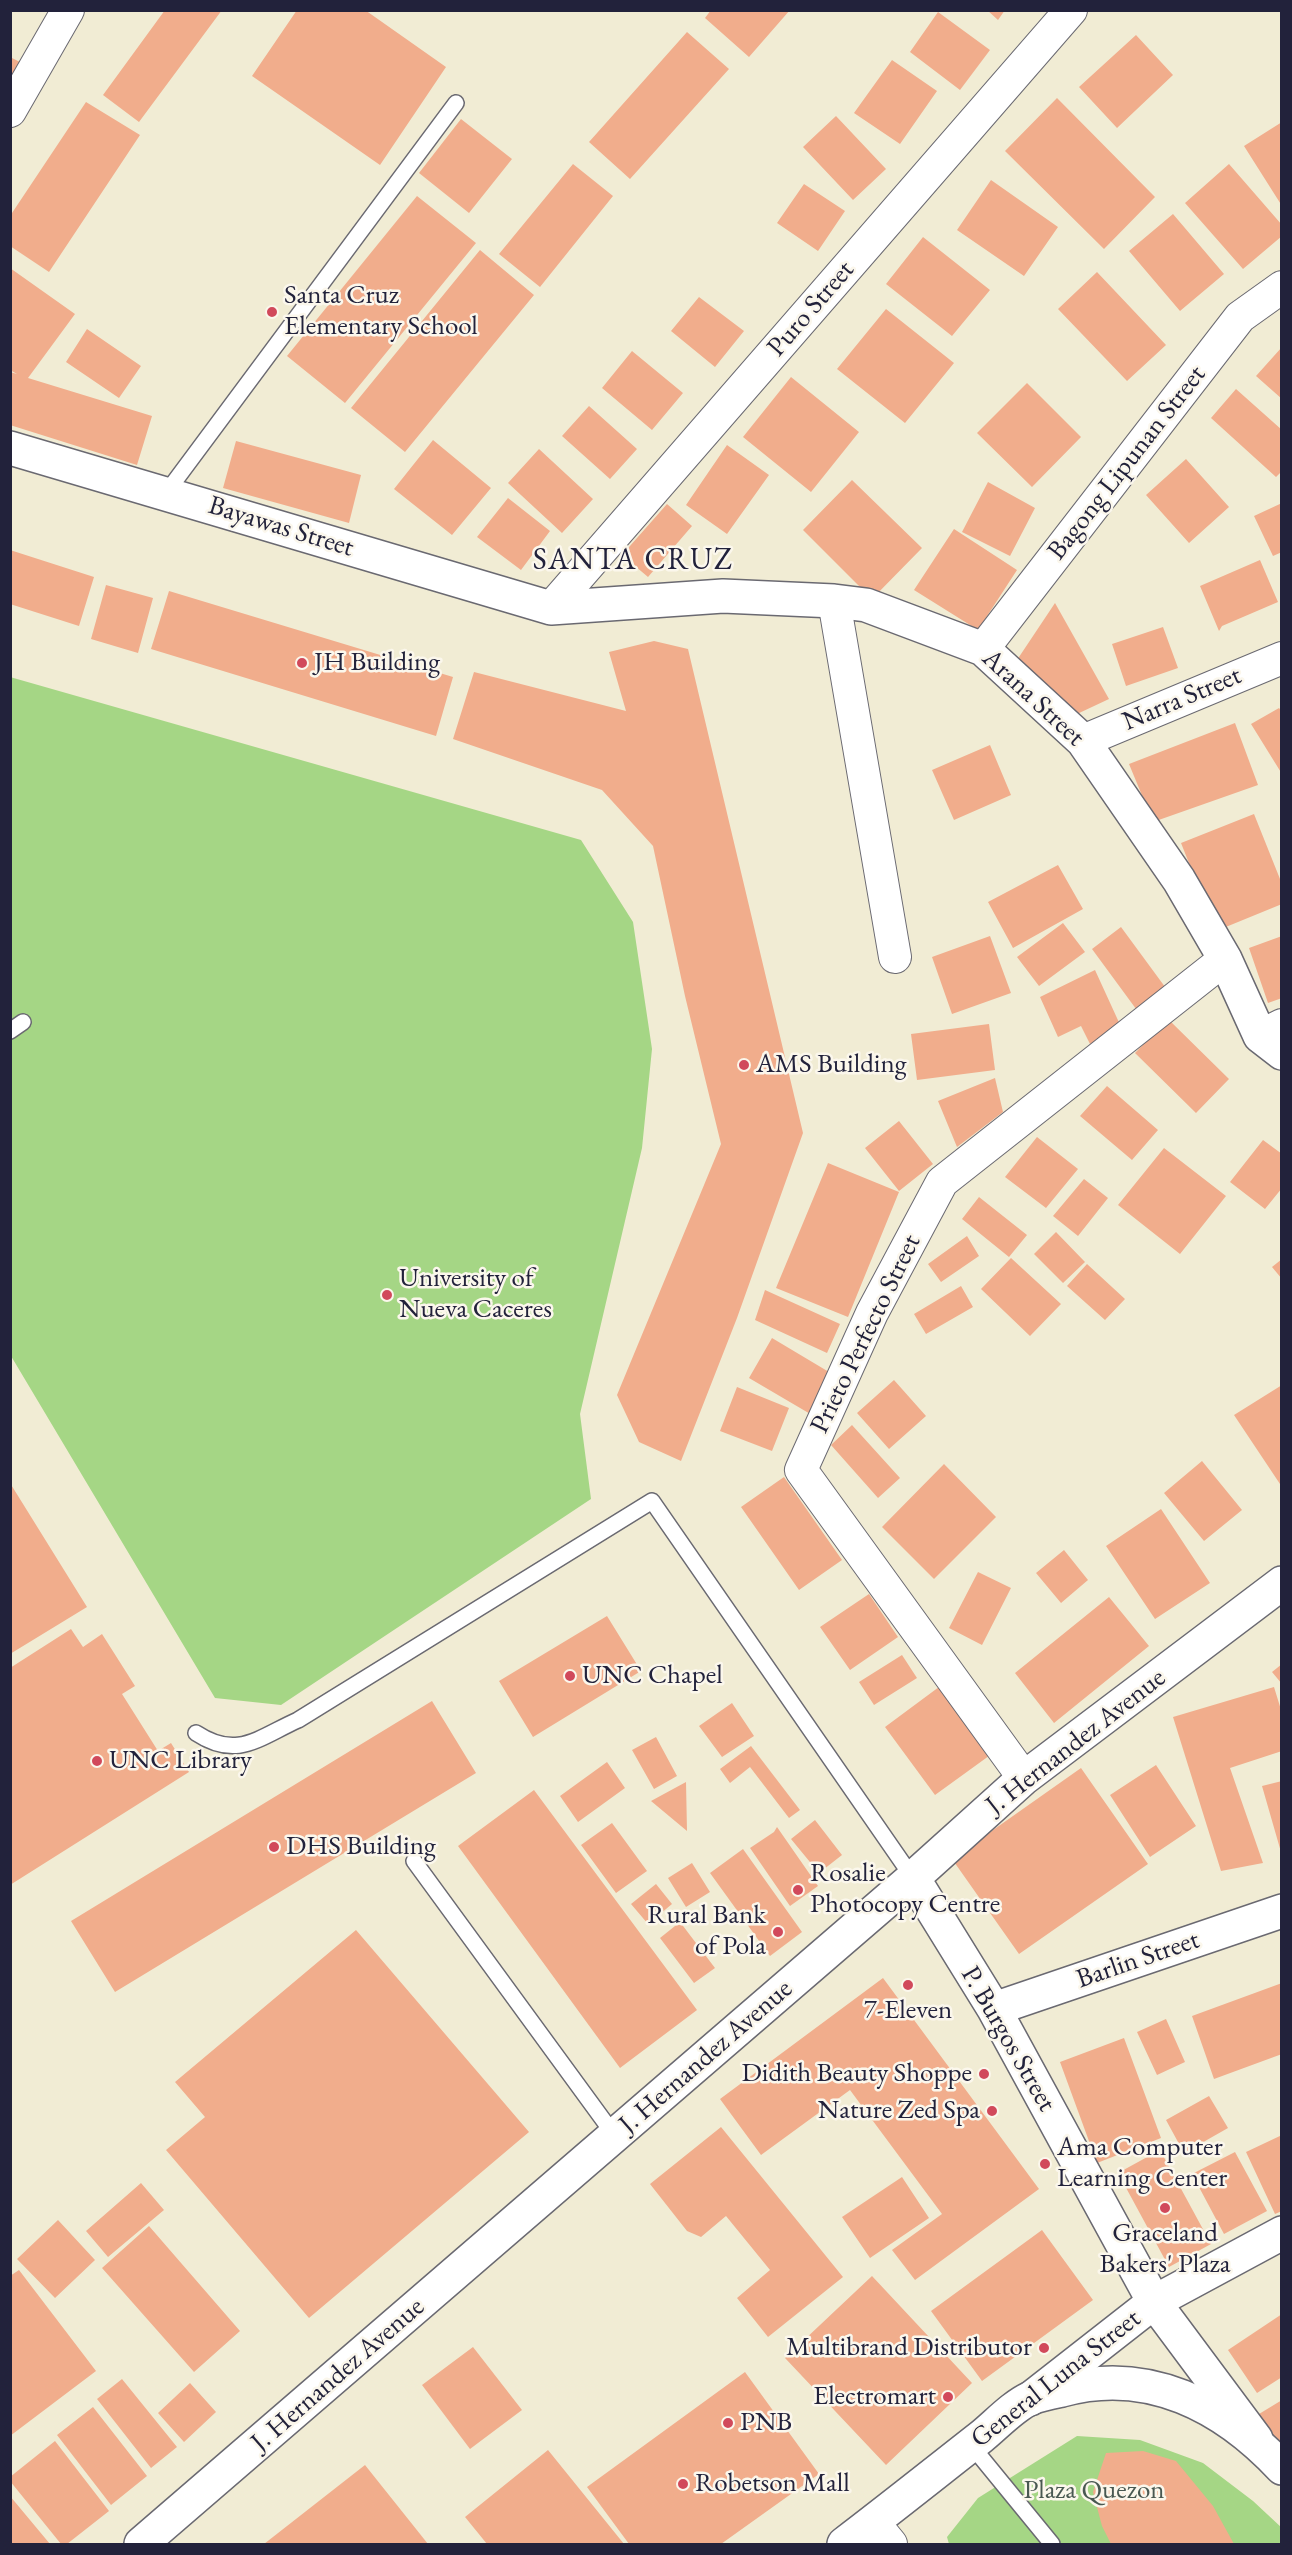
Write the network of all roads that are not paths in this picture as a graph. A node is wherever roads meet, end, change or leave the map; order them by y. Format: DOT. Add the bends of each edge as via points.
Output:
graph roads {
  1 [pos="68,10"];
  2 [pos="1071,10"];
  3 [pos="456,102"];
  4 [pos="10,111"];
  5 [pos="1281,287"];
  6 [pos="10,448"];
  7 [pos="166,493"];
  8 [pos="834,601"];
  9 [pos="551,608"];
  10 [pos="983,649"];
  11 [pos="1281,658"];
  12 [pos="1083,741"];
  13 [pos="895,957"];
  14 [pos="1225,959"];
  15 [pos="1274,1038"];
  16 [pos="1281,1583"];
  17 [pos="196,1733"];
  18 [pos="1024,1778"];
  19 [pos="414,1861"];
  20 [pos="913,1878"];
  21 [pos="1281,1911"];
  22 [pos="994,2009"];
  23 [pos="615,2136"];
  24 [pos="1281,2233"];
  25 [pos="1154,2302"];
  26 [pos="1030,2398"];
  27 [pos="971,2445"];
  28 [pos="1272,2458"];
  29 [pos="882,2533"];
  30 [pos="141,2544"];
  31 [pos="844,2544"];
  32 [pos="1052,2544"];
  1 -- 4 [label="street"];
  2 -- 9 [label="street, Puro Street"];
  3 -- 7 [label="lane"];
  5 -- 10 [label="street, Bagong Lipunan Street" via="1240,317"];
  6 -- 7 [label="street, Bayawas Street"];
  7 -- 9 [label="street, Bayawas Street"];
  8 -- 9 [label="street, Arana Street" via="723,596"];
  8 -- 10 [label="street, Arana Street" via="866,605"];
  8 -- 13 [label="street"];
  10 -- 12 [label="street, Arana Street"];
  11 -- 12 [label="street, Narra Street"];
  12 -- 14 [label="street, Arana Street" via="1179,880"];
  14 -- 15 [label="street, Arana Street"];
  14 -- 18 [label="street, Prieto Perfecto Street" via="942,1182 872,1313 801,1470"];
  16 -- 18 [label="street, J. Hernandez Avenue"];
  17 -- 20 [label="lane" via="212,1744 236,1748 298,1720 652,1501"];
  18 -- 20 [label="street, J. Hernandez Avenue"];
  19 -- 23 [label="lane"];
  20 -- 22 [label="street, P. Burgos Street"];
  20 -- 23 [label="street, J. Hernandez Avenue"];
  21 -- 22 [label="street, Barlin Street"];
  22 -- 25 [label="street, P. Burgos Street"];
  23 -- 30 [label="street, J. Hernandez Avenue"];
  24 -- 25 [label="street, General Luna Street"];
  25 -- 26 [label="street, General Luna Street"];
  25 -- 28 [label="street, P. Burgos Street"];
  26 -- 27 [label="street, General Luna Street"];
  26 -- 28 [label="street" via="1080,2385 1126,2382 1162,2388 1219,2414"];
  27 -- 29 [label="street, General Luna Street"];
  27 -- 32 [label="lane"];
  29 -- 31 [label="street, General Luna Street"];
}
